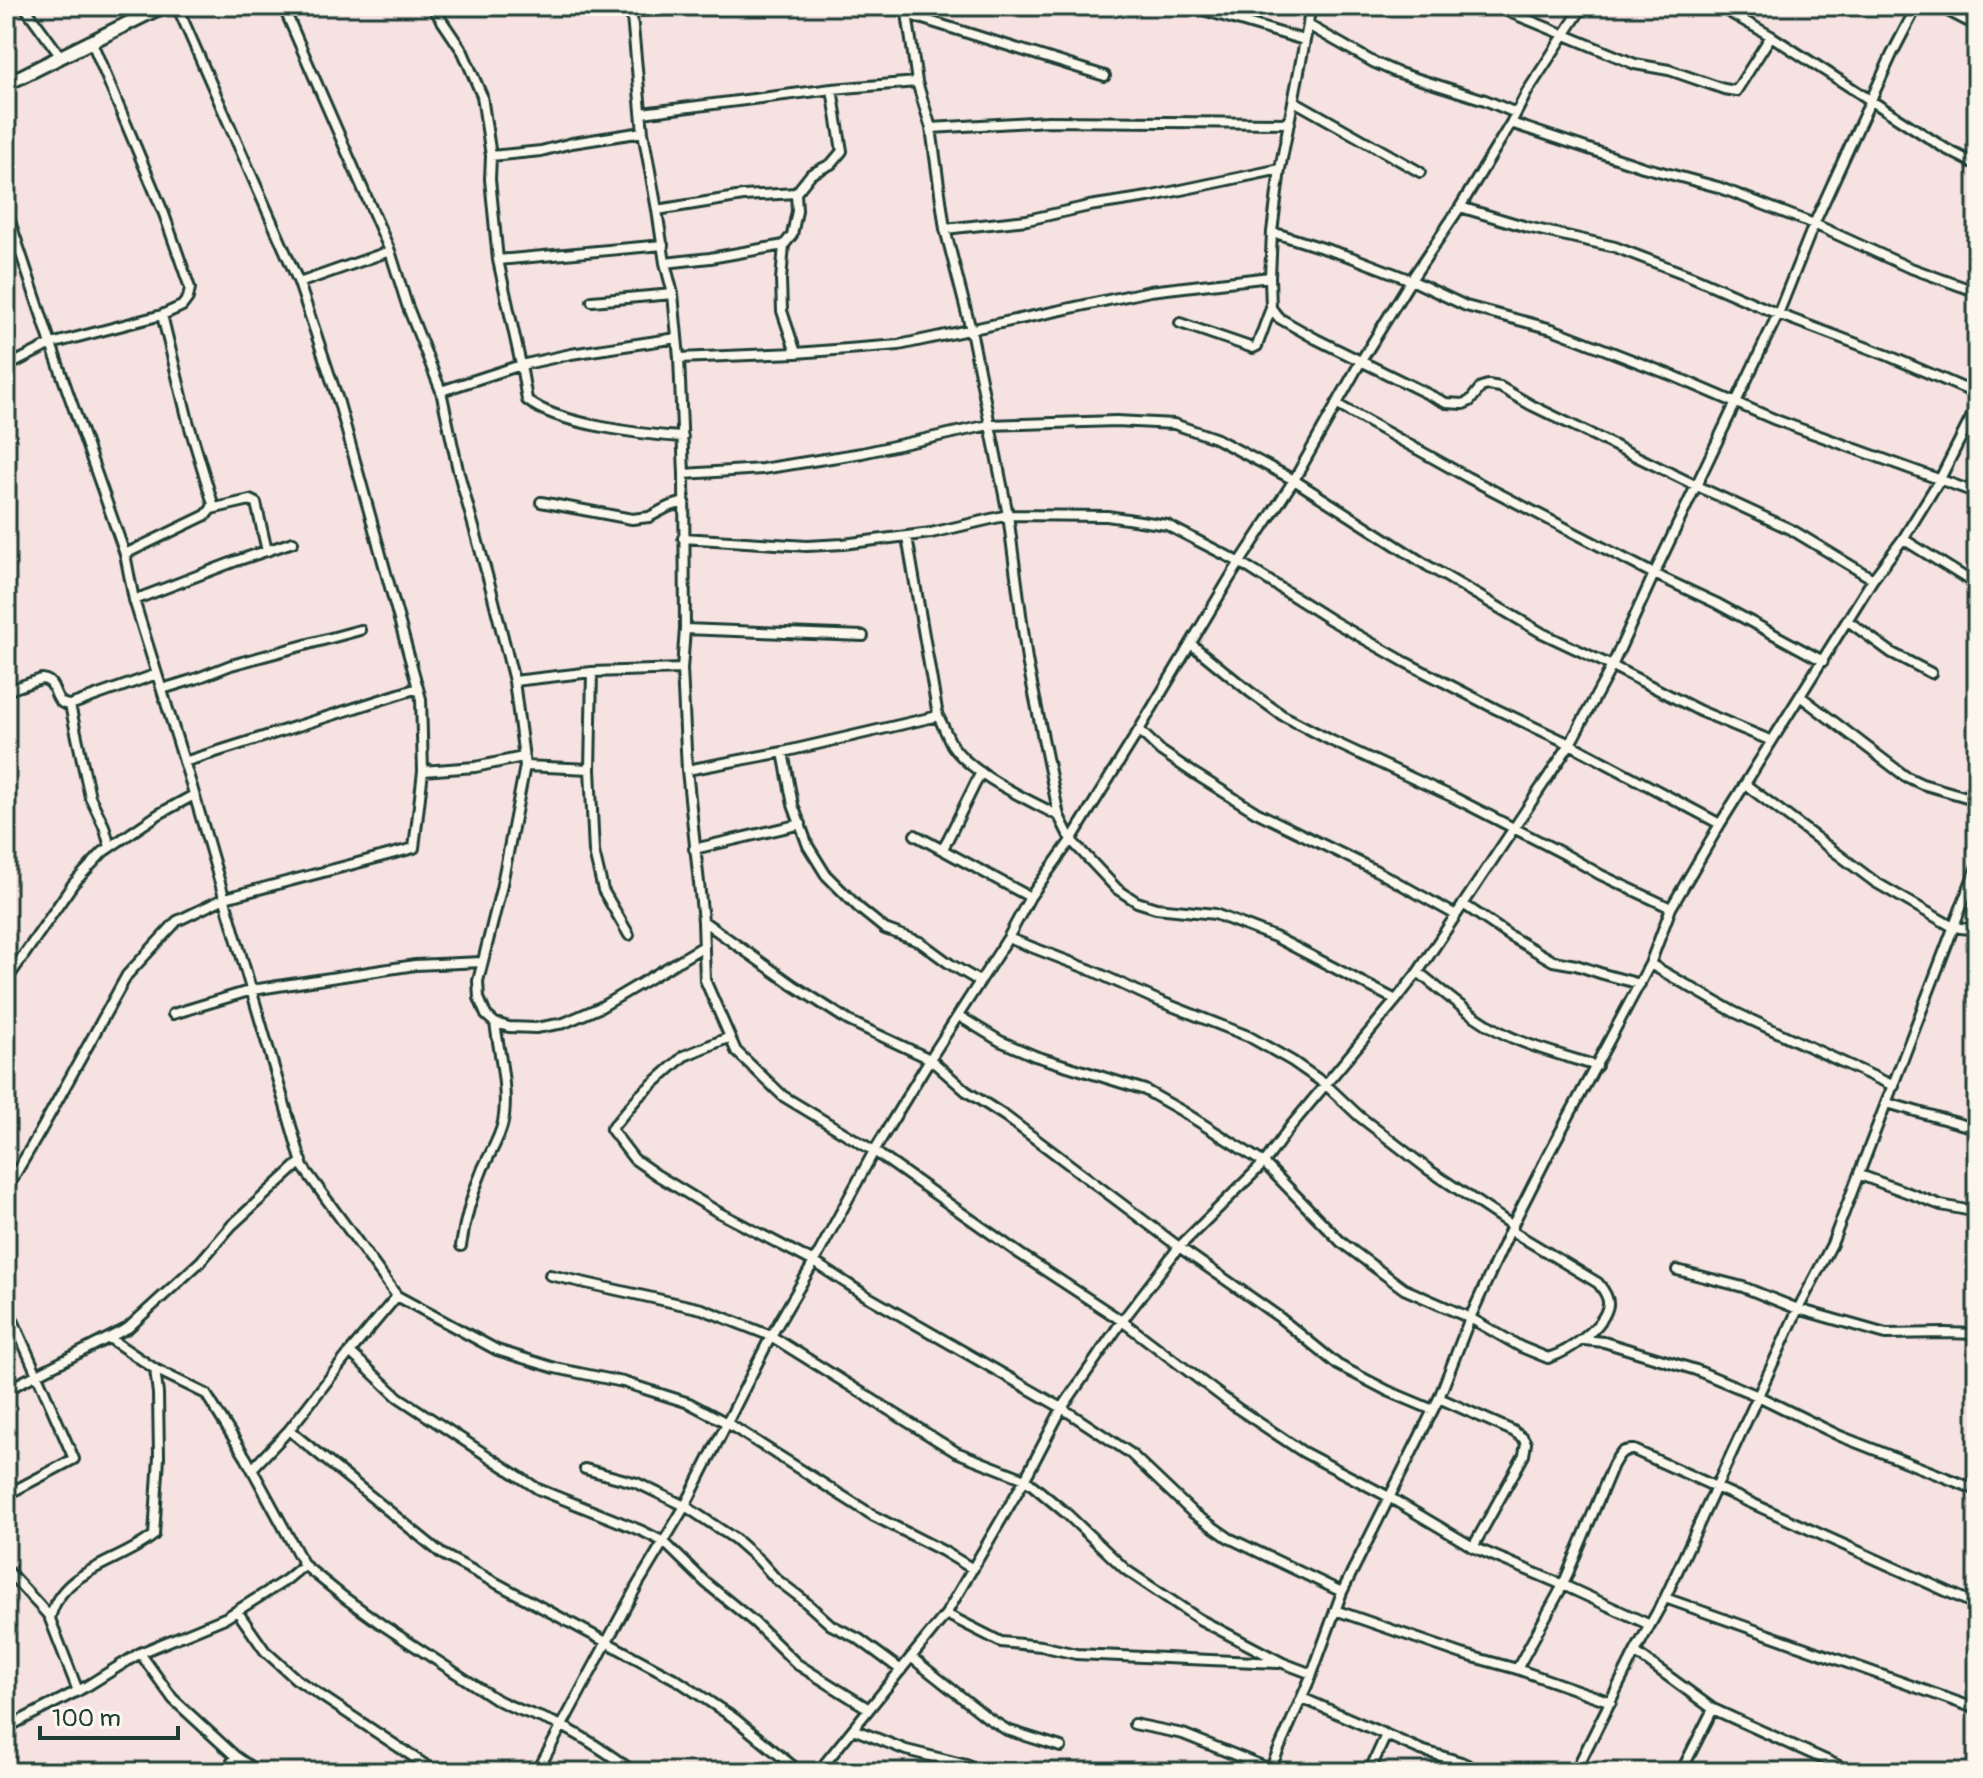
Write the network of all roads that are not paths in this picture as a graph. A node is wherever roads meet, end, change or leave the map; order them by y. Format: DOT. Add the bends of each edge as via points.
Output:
graph roads {
  1 [pos="24,6"];
  2 [pos="163,6"];
  3 [pos="177,6"];
  4 [pos="283,6"];
  5 [pos="432,6"];
  6 [pos="797,6"];
  7 [pos="1190,6"];
  8 [pos="1310,6"];
  9 [pos="1495,6"];
  10 [pos="1583,6"];
  11 [pos="1718,6"];
  12 [pos="1917,6"];
  13 [pos="1938,6"];
  14 [pos="631,9"];
  15 [pos="907,10"];
  16 [pos="1308,25"];
  17 [pos="1977,26"];
  18 [pos="1565,35"];
  19 [pos="1771,36"];
  20 [pos="91,40"];
  21 [pos="1304,40"];
  22 [pos="61,57"];
  23 [pos="1105,76"];
  24 [pos="917,82"];
  25 [pos="6,84"];
  26 [pos="832,89"];
  27 [pos="1294,101"];
  28 [pos="1870,101"];
  29 [pos="642,113"];
  30 [pos="1516,113"];
  31 [pos="1290,123"];
  32 [pos="1511,123"];
  33 [pos="931,128"];
  34 [pos="643,132"];
  35 [pos="491,156"];
  36 [pos="1977,165"];
  37 [pos="1280,169"];
  38 [pos="1420,172"];
  39 [pos="796,193"];
  40 [pos="1460,207"];
  41 [pos="6,209"];
  42 [pos="657,210"];
  43 [pos="1814,224"];
  44 [pos="945,229"];
  45 [pos="1272,232"];
  46 [pos="663,245"];
  47 [pos="784,245"];
  48 [pos="390,251"];
  49 [pos="498,260"];
  50 [pos="665,263"];
  51 [pos="1270,277"];
  52 [pos="1411,280"];
  53 [pos="299,283"];
  54 [pos="1977,292"];
  55 [pos="673,294"];
  56 [pos="592,301"];
  57 [pos="1271,308"];
  58 [pos="1778,314"];
  59 [pos="162,315"];
  60 [pos="1180,323"];
  61 [pos="971,330"];
  62 [pos="677,338"];
  63 [pos="51,344"];
  64 [pos="796,353"];
  65 [pos="679,358"];
  66 [pos="1361,361"];
  67 [pos="521,365"];
  68 [pos="6,367"];
  69 [pos="441,391"];
  70 [pos="1977,394"];
  71 [pos="1736,403"];
  72 [pos="1336,404"];
  73 [pos="1977,406"];
  74 [pos="989,425"];
  75 [pos="683,437"];
  76 [pos="684,474"];
  77 [pos="1940,479"];
  78 [pos="1294,480"];
  79 [pos="1697,486"];
  80 [pos="1977,493"];
  81 [pos="541,502"];
  82 [pos="684,502"];
  83 [pos="211,509"];
  84 [pos="1008,515"];
  85 [pos="907,537"];
  86 [pos="683,538"];
  87 [pos="1903,539"];
  88 [pos="293,542"];
  89 [pos="267,551"];
  90 [pos="125,554"];
  91 [pos="1241,563"];
  92 [pos="1654,574"];
  93 [pos="1873,579"];
  94 [pos="1977,585"];
  95 [pos="134,600"];
  96 [pos="1848,621"];
  97 [pos="685,629"];
  98 [pos="360,630"];
  99 [pos="863,636"];
  100 [pos="1191,644"];
  101 [pos="1823,661"];
  102 [pos="1612,666"];
  103 [pos="682,669"];
  104 [pos="592,672"];
  105 [pos="1931,673"];
  106 [pos="157,674"];
  107 [pos="514,681"];
  108 [pos="418,688"];
  109 [pos="162,689"];
  110 [pos="6,691"];
  111 [pos="1800,696"];
  112 [pos="70,705"];
  113 [pos="938,716"];
  114 [pos="1139,730"];
  115 [pos="1772,741"];
  116 [pos="1570,744"];
  117 [pos="783,752"];
  118 [pos="184,762"];
  119 [pos="524,762"];
  120 [pos="590,769"];
  121 [pos="687,770"];
  122 [pos="423,771"];
  123 [pos="981,772"];
  124 [pos="1746,785"];
  125 [pos="194,795"];
  126 [pos="1977,800"];
  127 [pos="6,815"];
  128 [pos="1059,816"];
  129 [pos="801,824"];
  130 [pos="1720,824"];
  131 [pos="1514,828"];
  132 [pos="915,835"];
  133 [pos="1071,840"];
  134 [pos="110,847"];
  135 [pos="6,849"];
  136 [pos="694,849"];
  137 [pos="943,849"];
  138 [pos="1977,866"];
  139 [pos="1030,897"];
  140 [pos="225,898"];
  141 [pos="1463,904"];
  142 [pos="1671,908"];
  143 [pos="1456,915"];
  144 [pos="703,921"];
  145 [pos="1953,927"];
  146 [pos="1977,930"];
  147 [pos="629,935"];
  148 [pos="1008,938"];
  149 [pos="704,946"];
  150 [pos="482,962"];
  151 [pos="6,963"];
  152 [pos="1650,964"];
  153 [pos="17,965"];
  154 [pos="1418,972"];
  155 [pos="6,981"];
  156 [pos="979,981"];
  157 [pos="1640,984"];
  158 [pos="252,990"];
  159 [pos="1396,1000"];
  160 [pos="173,1014"];
  161 [pos="959,1016"];
  162 [pos="495,1023"];
  163 [pos="730,1037"];
  164 [pos="930,1059"];
  165 [pos="1597,1066"];
  166 [pos="1325,1084"];
  167 [pos="1894,1086"];
  168 [pos="1887,1103"];
  169 [pos="1977,1127"];
  170 [pos="874,1151"];
  171 [pos="302,1161"];
  172 [pos="1264,1163"];
  173 [pos="1860,1175"];
  174 [pos="6,1190"];
  175 [pos="1977,1212"];
  176 [pos="1512,1228"];
  177 [pos="461,1246"];
  178 [pos="1179,1247"];
  179 [pos="814,1262"];
  180 [pos="1677,1270"];
  181 [pos="550,1275"];
  182 [pos="397,1296"];
  183 [pos="6,1304"];
  184 [pos="1798,1309"];
  185 [pos="1470,1318"];
  186 [pos="1122,1321"];
  187 [pos="1977,1334"];
  188 [pos="771,1336"];
  189 [pos="109,1338"];
  190 [pos="1584,1340"];
  191 [pos="350,1352"];
  192 [pos="155,1369"];
  193 [pos="37,1374"];
  194 [pos="6,1390"];
  195 [pos="1758,1396"];
  196 [pos="1439,1398"];
  197 [pos="1062,1408"];
  198 [pos="1433,1410"];
  199 [pos="727,1423"];
  200 [pos="289,1430"];
  201 [pos="252,1469"];
  202 [pos="585,1469"];
  203 [pos="1025,1479"];
  204 [pos="1716,1487"];
  205 [pos="1977,1490"];
  206 [pos="6,1495"];
  207 [pos="1389,1497"];
  208 [pos="685,1506"];
  209 [pos="664,1542"];
  210 [pos="1473,1547"];
  211 [pos="304,1565"];
  212 [pos="6,1569"];
  213 [pos="973,1569"];
  214 [pos="1563,1585"];
  215 [pos="1342,1592"];
  216 [pos="1665,1598"];
  217 [pos="1977,1605"];
  218 [pos="1335,1610"];
  219 [pos="237,1611"];
  220 [pos="946,1614"];
  221 [pos="50,1617"];
  222 [pos="1650,1625"];
  223 [pos="606,1643"];
  224 [pos="1635,1652"];
  225 [pos="140,1653"];
  226 [pos="911,1657"];
  227 [pos="1283,1663"];
  228 [pos="1517,1669"];
  229 [pos="901,1670"];
  230 [pos="1312,1674"];
  231 [pos="78,1691"];
  232 [pos="1302,1698"];
  233 [pos="1611,1702"];
  234 [pos="869,1709"];
  235 [pos="1713,1709"];
  236 [pos="1977,1709"];
  237 [pos="1134,1724"];
  238 [pos="561,1726"];
  239 [pos="6,1728"];
  240 [pos="853,1729"];
  241 [pos="1386,1735"];
  242 [pos="1061,1747"];
  243 [pos="236,1757"];
  244 [pos="1269,1771"];
  245 [pos="224,1772"];
  246 [pos="258,1772"];
  247 [pos="436,1772"];
  248 [pos="537,1772"];
  249 [pos="634,1772"];
  250 [pos="800,1772"];
  251 [pos="818,1772"];
  252 [pos="986,1772"];
  253 [pos="1369,1772"];
  254 [pos="1483,1772"];
  255 [pos="1575,1772"];
  256 [pos="1681,1772"];
  257 [pos="1852,1772"];
  1 -- 22 [label="street"];
  2 -- 20 [label="main road"];
  3 -- 53 [label="street"];
  4 -- 48 [label="street"];
  5 -- 35 [label="street" via="463,52 482,96"];
  6 -- 14 [label="street"];
  7 -- 21 [label="street"];
  8 -- 16 [label="street"];
  9 -- 18 [label="street"];
  10 -- 18 [label="street"];
  11 -- 19 [label="street"];
  12 -- 28 [label="street"];
  13 -- 17 [label="street"];
  14 -- 29 [label="street"];
  15 -- 23 [label="street"];
  15 -- 24 [label="street"];
  16 -- 21 [label="street"];
  16 -- 30 [label="street" via="1385,67"];
  18 -- 19 [label="street" via="1635,64 1736,91"];
  18 -- 30 [label="street"];
  19 -- 28 [label="street"];
  20 -- 22 [label="main road"];
  20 -- 59 [label="street" via="190,288 182,306"];
  21 -- 27 [label="street"];
  22 -- 25 [label="main road"];
  24 -- 26 [label="street"];
  24 -- 33 [label="street"];
  26 -- 29 [label="street"];
  26 -- 39 [label="street" via="842,151"];
  27 -- 31 [label="street"];
  27 -- 38 [label="street"];
  28 -- 36 [label="street"];
  28 -- 43 [label="street"];
  29 -- 34 [label="street"];
  30 -- 32 [label="street"];
  31 -- 33 [label="street" via="1048,121"];
  31 -- 37 [label="street"];
  32 -- 40 [label="street"];
  32 -- 43 [label="street" via="1718,187"];
  33 -- 44 [label="street"];
  34 -- 35 [label="street"];
  34 -- 42 [label="street"];
  35 -- 49 [label="street"];
  37 -- 44 [label="street" via="1027,220"];
  37 -- 45 [label="street"];
  39 -- 42 [label="street"];
  39 -- 47 [label="street" via="792,235"];
  40 -- 52 [label="street"];
  40 -- 58 [label="street" via="1615,247"];
  41 -- 63 [label="street"];
  42 -- 46 [label="street"];
  43 -- 54 [label="street"];
  43 -- 58 [label="street"];
  44 -- 61 [label="street"];
  45 -- 51 [label="street"];
  45 -- 52 [label="street"];
  46 -- 49 [label="street"];
  46 -- 50 [label="street"];
  47 -- 50 [label="street"];
  47 -- 64 [label="street" via="782,311"];
  48 -- 53 [label="street"];
  48 -- 69 [label="street"];
  49 -- 67 [label="street"];
  50 -- 55 [label="street"];
  51 -- 57 [label="street"];
  51 -- 61 [label="street" via="1150,291"];
  52 -- 66 [label="street"];
  52 -- 71 [label="street" via="1466,306 1552,329"];
  53 -- 108 [label="street" via="339,403"];
  55 -- 56 [label="street"];
  55 -- 62 [label="street"];
  57 -- 60 [label="street" via="1253,348"];
  57 -- 66 [label="street" via="1279,318"];
  58 -- 70 [label="street"];
  58 -- 71 [label="street"];
  59 -- 63 [label="street"];
  59 -- 83 [label="street"];
  61 -- 64 [label="street" via="899,345"];
  61 -- 74 [label="street"];
  62 -- 65 [label="street"];
  62 -- 67 [label="street"];
  63 -- 68 [label="street"];
  63 -- 90 [label="street"];
  64 -- 65 [label="street"];
  65 -- 75 [label="street"];
  66 -- 72 [label="street"];
  66 -- 79 [label="street" via="1446,403 1463,404 1481,387 1500,387"];
  67 -- 69 [label="street"];
  67 -- 75 [label="street" via="527,400 536,407 651,436"];
  69 -- 107 [label="street"];
  71 -- 77 [label="street"];
  71 -- 79 [label="street"];
  72 -- 78 [label="street"];
  72 -- 92 [label="street"];
  73 -- 77 [label="street"];
  74 -- 76 [label="street" via="862,453 762,469"];
  74 -- 78 [label="street" via="1174,424 1215,438"];
  74 -- 84 [label="street"];
  75 -- 76 [label="street"];
  76 -- 82 [label="street"];
  77 -- 80 [label="street"];
  77 -- 87 [label="street"];
  78 -- 91 [label="street"];
  78 -- 102 [label="street" via="1529,626"];
  79 -- 92 [label="street"];
  79 -- 93 [label="street" via="1792,530"];
  81 -- 82 [label="street" via="632,519"];
  82 -- 86 [label="street"];
  83 -- 89 [label="street" via="253,500"];
  83 -- 90 [label="street"];
  84 -- 85 [label="street"];
  84 -- 91 [label="street" via="1107,516 1167,525"];
  84 -- 128 [label="street" via="1027,660"];
  85 -- 86 [label="street" via="807,546"];
  85 -- 113 [label="street"];
  86 -- 97 [label="street"];
  87 -- 93 [label="street"];
  87 -- 94 [label="street"];
  88 -- 89 [label="street"];
  89 -- 95 [label="street"];
  90 -- 95 [label="street"];
  91 -- 100 [label="street"];
  91 -- 116 [label="street" via="1405,662"];
  92 -- 101 [label="street"];
  92 -- 102 [label="street"];
  93 -- 96 [label="street"];
  95 -- 106 [label="street"];
  96 -- 101 [label="street"];
  96 -- 105 [label="street"];
  97 -- 99 [label="street"];
  97 -- 103 [label="street"];
  98 -- 109 [label="street"];
  100 -- 114 [label="street"];
  100 -- 131 [label="street" via="1282,715"];
  101 -- 111 [label="street"];
  102 -- 115 [label="street"];
  102 -- 116 [label="street"];
  103 -- 104 [label="street"];
  103 -- 121 [label="street"];
  104 -- 107 [label="street"];
  104 -- 120 [label="street"];
  106 -- 109 [label="street"];
  106 -- 112 [label="street"];
  107 -- 119 [label="street"];
  108 -- 118 [label="street"];
  108 -- 122 [label="street"];
  109 -- 118 [label="street"];
  110 -- 112 [label="street" via="46,678 58,700"];
  111 -- 115 [label="street"];
  111 -- 126 [label="street" via="1905,776"];
  112 -- 134 [label="street" via="90,797"];
  113 -- 117 [label="street"];
  113 -- 123 [label="street" via="953,746"];
  114 -- 133 [label="street"];
  114 -- 143 [label="street" via="1183,767 1256,812"];
  115 -- 124 [label="street"];
  116 -- 130 [label="street"];
  116 -- 131 [label="street"];
  117 -- 121 [label="street"];
  117 -- 129 [label="street"];
  118 -- 125 [label="street"];
  119 -- 120 [label="street"];
  119 -- 122 [label="street"];
  119 -- 150 [label="street"];
  120 -- 147 [label="street" via="596,866 603,890"];
  121 -- 136 [label="street"];
  122 -- 140 [label="street" via="414,848"];
  123 -- 128 [label="street"];
  123 -- 137 [label="street"];
  124 -- 130 [label="street"];
  124 -- 145 [label="street" via="1875,882"];
  125 -- 134 [label="street"];
  125 -- 140 [label="street"];
  127 -- 135 [label="street"];
  128 -- 133 [label="street"];
  129 -- 136 [label="street"];
  129 -- 156 [label="street" via="826,875 859,908 885,929 920,942"];
  130 -- 142 [label="street"];
  131 -- 141 [label="street"];
  131 -- 142 [label="street"];
  132 -- 137 [label="street"];
  133 -- 139 [label="street"];
  133 -- 159 [label="street" via="1117,889 1137,902 1215,914 1275,937"];
  134 -- 153 [label="street" via="73,884"];
  136 -- 144 [label="street"];
  137 -- 139 [label="street"];
  138 -- 145 [label="street"];
  139 -- 148 [label="street"];
  140 -- 158 [label="street"];
  140 -- 174 [label="street" via="177,921 127,975"];
  141 -- 143 [label="street"];
  141 -- 157 [label="street" via="1553,961"];
  142 -- 152 [label="street"];
  143 -- 154 [label="street"];
  144 -- 149 [label="street"];
  144 -- 164 [label="street" via="849,1021"];
  145 -- 146 [label="street"];
  145 -- 167 [label="street"];
  148 -- 156 [label="street"];
  148 -- 166 [label="street" via="1248,1036"];
  149 -- 162 [label="street" via="564,1023 536,1028"];
  149 -- 163 [label="street" via="705,980"];
  150 -- 158 [label="street" via="415,965"];
  150 -- 162 [label="street" via="479,998"];
  151 -- 153 [label="street"];
  152 -- 157 [label="street"];
  152 -- 167 [label="street" via="1734,1012"];
  153 -- 155 [label="street"];
  154 -- 159 [label="street"];
  154 -- 165 [label="street" via="1499,1031"];
  156 -- 161 [label="street"];
  157 -- 165 [label="street"];
  158 -- 160 [label="street"];
  158 -- 171 [label="street"];
  159 -- 166 [label="street"];
  161 -- 164 [label="street"];
  161 -- 172 [label="street" via="1035,1056 1145,1090"];
  162 -- 177 [label="street" via="504,1120 470,1200"];
  163 -- 170 [label="street" via="736,1051 783,1096"];
  163 -- 179 [label="street" via="684,1056 611,1129 634,1159 657,1175"];
  164 -- 170 [label="street"];
  164 -- 178 [label="street"];
  165 -- 176 [label="street"];
  166 -- 172 [label="street"];
  166 -- 176 [label="street" via="1429,1170"];
  167 -- 168 [label="street"];
  168 -- 169 [label="street"];
  168 -- 173 [label="street"];
  170 -- 179 [label="street"];
  170 -- 186 [label="street"];
  171 -- 182 [label="street"];
  171 -- 189 [label="street" via="200,1262 128,1328"];
  172 -- 178 [label="street"];
  172 -- 185 [label="street" via="1341,1242 1391,1280"];
  173 -- 175 [label="street" via="1941,1205"];
  173 -- 184 [label="street"];
  176 -- 185 [label="street"];
  176 -- 190 [label="street" via="1603,1289 1609,1304"];
  178 -- 186 [label="street"];
  178 -- 198 [label="street" via="1338,1365"];
  179 -- 188 [label="street"];
  179 -- 197 [label="street"];
  180 -- 184 [label="street" via="1743,1287"];
  181 -- 188 [label="street" via="702,1309"];
  182 -- 191 [label="street"];
  182 -- 199 [label="street" via="497,1350 623,1382 689,1403"];
  183 -- 193 [label="street"];
  184 -- 187 [label="street" via="1886,1334"];
  184 -- 195 [label="street"];
  185 -- 190 [label="street" via="1548,1358"];
  185 -- 196 [label="street"];
  186 -- 197 [label="street"];
  186 -- 207 [label="street" via="1303,1452"];
  188 -- 199 [label="street"];
  188 -- 203 [label="street" via="956,1452"];
  189 -- 192 [label="street"];
  189 -- 193 [label="street"];
  190 -- 195 [label="street" via="1696,1370"];
  191 -- 200 [label="street"];
  191 -- 209 [label="street" via="398,1397 538,1489"];
  192 -- 201 [label="street" via="206,1394"];
  192 -- 221 [label="street" via="159,1457 154,1535 78,1579 64,1591"];
  193 -- 194 [label="street"];
  193 -- 206 [label="street" via="74,1459"];
  195 -- 204 [label="street"];
  195 -- 205 [label="street" via="1840,1436"];
  196 -- 198 [label="street"];
  196 -- 210 [label="street" via="1513,1431 1526,1443"];
  197 -- 203 [label="street"];
  197 -- 215 [label="street" via="1130,1453 1193,1513 1229,1538"];
  198 -- 207 [label="street"];
  199 -- 208 [label="street"];
  199 -- 213 [label="street" via="874,1516"];
  200 -- 201 [label="street"];
  200 -- 223 [label="street" via="442,1554"];
  201 -- 211 [label="street"];
  202 -- 208 [label="street" via="637,1483"];
  203 -- 213 [label="street"];
  203 -- 227 [label="street" via="1126,1570 1199,1619"];
  204 -- 214 [label="street" via="1625,1450 1613,1465"];
  204 -- 216 [label="street"];
  204 -- 217 [label="street"];
  207 -- 210 [label="street"];
  207 -- 215 [label="street"];
  208 -- 209 [label="street"];
  208 -- 229 [label="street" via="735,1539 831,1625"];
  209 -- 223 [label="street"];
  209 -- 234 [label="street" via="797,1664"];
  210 -- 214 [label="street"];
  211 -- 219 [label="street"];
  211 -- 238 [label="street" via="390,1631 494,1698"];
  212 -- 221 [label="street"];
  213 -- 220 [label="street"];
  214 -- 222 [label="street"];
  214 -- 228 [label="street"];
  215 -- 218 [label="street"];
  216 -- 222 [label="street"];
  216 -- 236 [label="street"];
  218 -- 228 [label="street"];
  218 -- 230 [label="street"];
  219 -- 225 [label="street"];
  219 -- 247 [label="street" via="265,1651 296,1679"];
  220 -- 226 [label="street"];
  220 -- 227 [label="street" via="1001,1642 1076,1654"];
  221 -- 231 [label="street"];
  222 -- 224 [label="street"];
  223 -- 238 [label="street"];
  223 -- 250 [label="street" via="677,1680"];
  224 -- 233 [label="street"];
  224 -- 235 [label="street"];
  225 -- 231 [label="street"];
  225 -- 243 [label="street" via="173,1699"];
  226 -- 229 [label="street"];
  226 -- 242 [label="street" via="1007,1730"];
  227 -- 230 [label="street"];
  228 -- 233 [label="street"];
  229 -- 234 [label="street"];
  230 -- 232 [label="street"];
  231 -- 239 [label="street"];
  232 -- 241 [label="street"];
  232 -- 244 [label="street"];
  233 -- 255 [label="street"];
  234 -- 240 [label="street"];
  235 -- 256 [label="street"];
  235 -- 257 [label="street"];
  237 -- 244 [label="street" via="1183,1734"];
  238 -- 248 [label="street"];
  238 -- 249 [label="street"];
  240 -- 251 [label="street"];
  240 -- 252 [label="street"];
  241 -- 253 [label="street"];
  241 -- 254 [label="street"];
  243 -- 245 [label="street"];
  243 -- 246 [label="street"];
}
